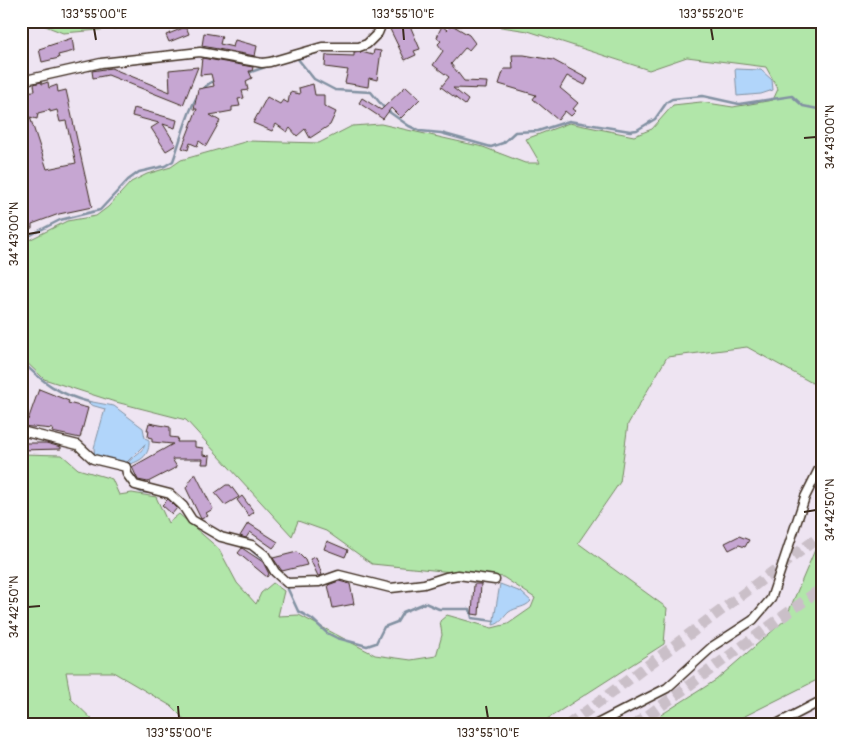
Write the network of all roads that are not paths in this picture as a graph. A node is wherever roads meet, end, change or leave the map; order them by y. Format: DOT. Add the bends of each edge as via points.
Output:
graph roads {
  1 [pos="383,21"];
  2 [pos="21,81"];
  3 [pos="21,431"];
  4 [pos="823,461"];
  5 [pos="495,580"];
  6 [pos="823,700"];
  7 [pos="595,725"];
  8 [pos="775,725"];
  1 -- 2 [label="street" via="378,33 367,44 358,47 322,46 270,62 200,52 101,63"];
  3 -- 5 [label="street" via="78,445 93,460 126,467 135,485 170,494 192,520 221,536 252,545 288,582 319,582 338,575 391,588 458,575"];
  4 -- 7 [label="street" via="805,497 771,599 753,620 713,646 667,688"];
  6 -- 8 [label="street"];
}
